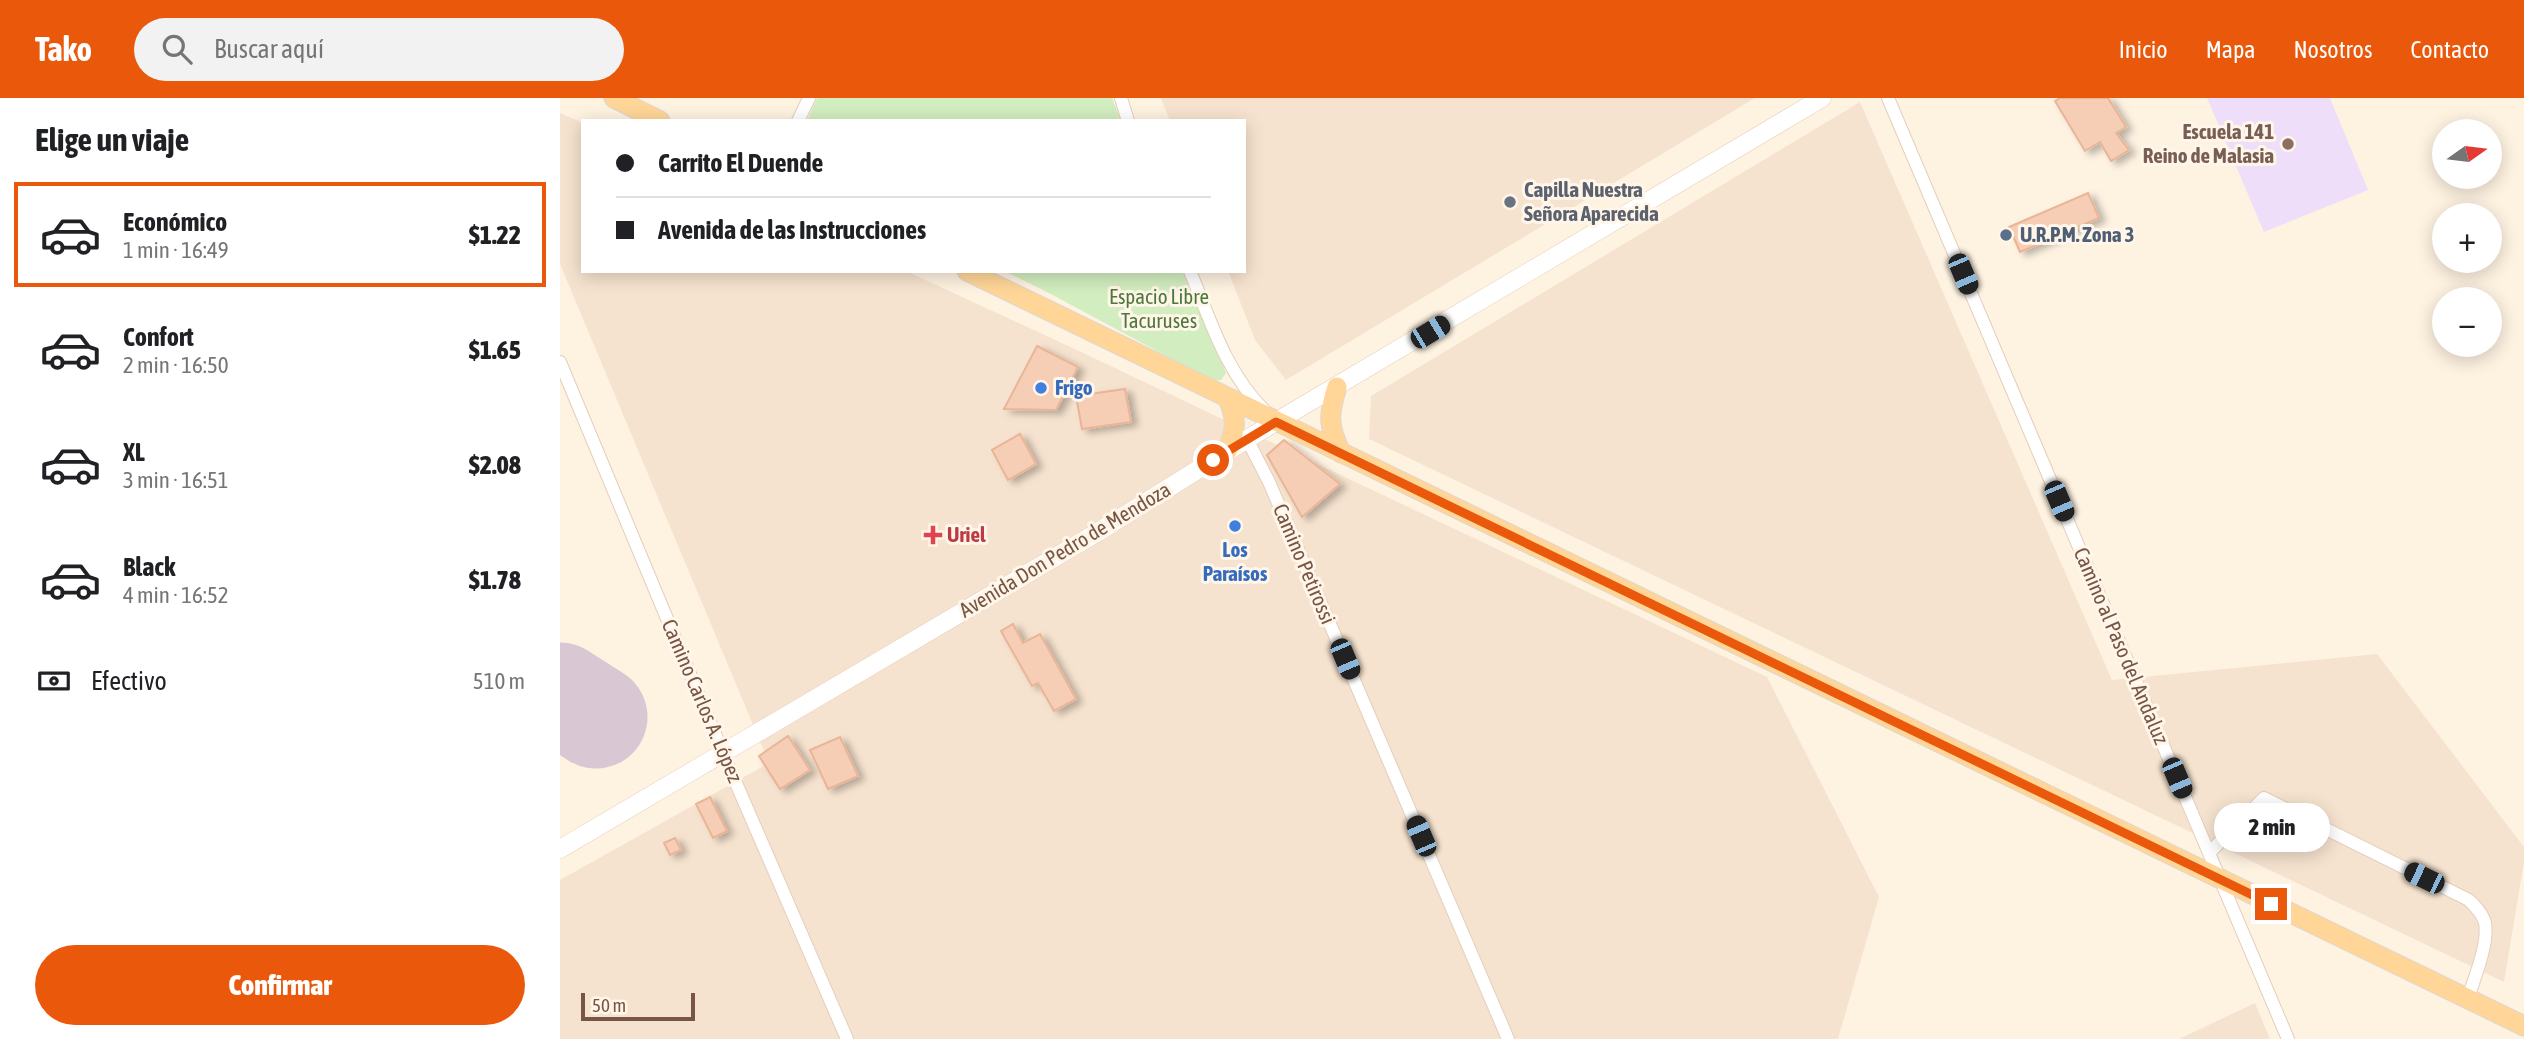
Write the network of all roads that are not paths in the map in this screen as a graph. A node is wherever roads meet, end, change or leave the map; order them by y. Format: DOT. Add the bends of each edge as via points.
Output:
graph roads {
  1 [pos="614,98"];
  2 [pos="809,98"];
  3 [pos="1121,98"];
  4 [pos="1822,98"];
  5 [pos="1888,98"];
  6 [pos="656,119"];
  7 [pos="799,119"];
  8 [pos="1127,119"];
  9 [pos="971,273"];
  10 [pos="1191,273"];
  11 [pos="560,362"];
  12 [pos="1337,387"];
  13 [pos="1228,399"];
  14 [pos="1276,422"];
  15 [pos="1247,439"];
  16 [pos="1227,451"];
  17 [pos="1341,453"];
  18 [pos="723,753"];
  19 [pos="560,849"];
  20 [pos="2209,853"];
  21 [pos="2221,880"];
  22 [pos="2468,998"];
  23 [pos="2524,1026"];
  24 [pos="847,1039"];
  25 [pos="1508,1039"];
  26 [pos="2288,1039"];
  1 -- 6 [label="main road"];
  2 -- 7 [label="street"];
  3 -- 8 [label="street"];
  4 -- 12 [label="main road, Avenida Don Pedro de Mendoza"];
  5 -- 20 [label="street, Camino al Paso del Andaluz"];
  9 -- 13 [label="main road"];
  10 -- 14 [label="street" via="1240,382"];
  11 -- 18 [label="street, Camino Carlos A. López"];
  12 -- 14 [label="main road, Avenida Don Pedro de Mendoza"];
  12 -- 17 [label="main road" via="1330,417"];
  13 -- 14 [label="main road"];
  13 -- 16 [label="main road" via="1235,421"];
  14 -- 15 [label="main road, Avenida Don Pedro de Mendoza"];
  14 -- 17 [label="main road"];
  15 -- 16 [label="main road, Avenida Don Pedro de Mendoza"];
  15 -- 25 [label="street, Camino Petirossi"];
  16 -- 18 [label="main road, Avenida Don Pedro de Mendoza"];
  17 -- 21 [label="main road"];
  18 -- 19 [label="main road, Avenida Don Pedro de Mendoza"];
  18 -- 24 [label="street, Camino Carlos A. López"];
  20 -- 21 [label="street, Camino al Paso del Andaluz"];
  20 -- 22 [label="street" via="2264,799 2469,900 2485,923"];
  21 -- 22 [label="main road"];
  21 -- 26 [label="street, Camino al Paso del Andaluz"];
  22 -- 23 [label="main road"];
}
